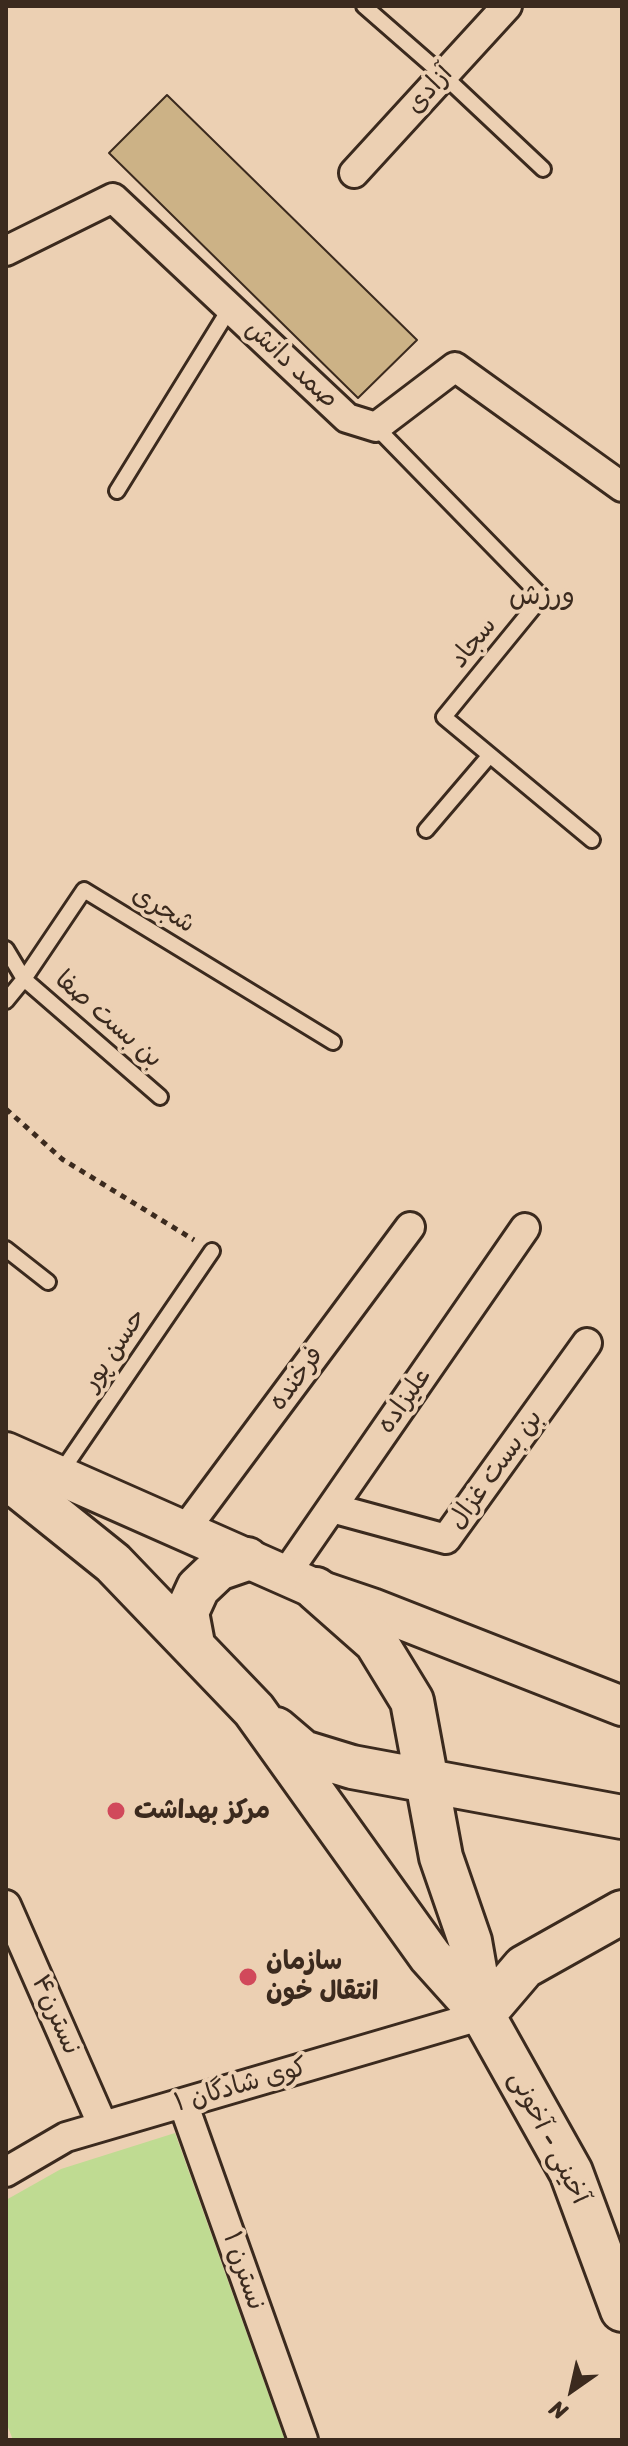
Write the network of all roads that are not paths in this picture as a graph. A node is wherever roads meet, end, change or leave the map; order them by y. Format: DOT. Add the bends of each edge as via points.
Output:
graph roads {
  1 [pos="364,6"];
  2 [pos="507,6"];
  3 [pos="443,75"];
  4 [pos="543,169"];
  5 [pos="354,173"];
  6 [pos="6,251"];
  7 [pos="230,308"];
  8 [pos="376,427"];
  9 [pos="622,487"];
  10 [pos="117,491"];
  11 [pos="490,755"];
  12 [pos="426,830"];
  13 [pos="592,840"];
  14 [pos="6,949"];
  15 [pos="24,979"];
  16 [pos="6,1001"];
  17 [pos="333,1042"];
  18 [pos="160,1097"];
  19 [pos="410,1227"];
  20 [pos="525,1228"];
  21 [pos="6,1249"];
  22 [pos="212,1251"];
  23 [pos="48,1282"];
  24 [pos="587,1343"];
  25 [pos="6,1452"];
  26 [pos="59,1476"];
  27 [pos="6,1477"];
  28 [pos="332,1508"];
  29 [pos="184,1531"];
  30 [pos="247,1559"];
  31 [pos="301,1582"];
  32 [pos="193,1644"];
  33 [pos="622,1706"];
  34 [pos="254,1710"];
  35 [pos="426,1781"];
  36 [pos="622,1817"];
  37 [pos="6,1905"];
  38 [pos="622,1912"];
  39 [pos="483,2015"];
  40 [pos="183,2103"];
  41 [pos="103,2126"];
  42 [pos="6,2172"];
  43 [pos="622,2310"];
  44 [pos="303,2440"];
  1 -- 3 [label="lane"];
  2 -- 3 [label="street, آزادی"];
  3 -- 4 [label="lane"];
  3 -- 5 [label="street, آزادی"];
  6 -- 7 [label="street, صمد دانش" via="113,198"];
  7 -- 8 [label="street, صمد دانش" via="347,418"];
  7 -- 10 [label="lane"];
  8 -- 9 [label="street" via="455,367"];
  8 -- 11 [label="lane, سجاد" via="542,597 444,717"];
  11 -- 12 [label="lane"];
  11 -- 13 [label="lane, سجاد"];
  14 -- 15 [label="lane, بن بست صفا"];
  15 -- 16 [label="lane, شجری"];
  15 -- 17 [label="lane, شجری" via="84,890"];
  15 -- 18 [label="lane, بن بست صفا"];
  19 -- 29 [label="street, فرخنده"];
  20 -- 28 [label="street, علیزاده"];
  21 -- 23 [label="lane"];
  22 -- 26 [label="lane, حسن پور"];
  24 -- 28 [label="street, بن بست غزال" via="446,1539"];
  25 -- 26 [label="main road"];
  26 -- 29 [label="main road"];
  27 -- 32 [label="main road" via="113,1563"];
  28 -- 31 [label="street, علیزاده"];
  29 -- 30 [label="main road"];
  30 -- 31 [label="main road"];
  30 -- 32 [label="main road" via="218,1569 198,1588 187,1612"];
  31 -- 33 [label="main road"];
  31 -- 35 [label="main road" via="376,1642 412,1701"];
  32 -- 34 [label="main road"];
  34 -- 35 [label="main road" via="303,1752"];
  34 -- 39 [label="main road" via="430,1956"];
  35 -- 36 [label="main road"];
  35 -- 39 [label="main road" via="441,1857 470,1941"];
  37 -- 41 [label="street, نسترن۴"];
  38 -- 39 [label="main road" via="524,1967"];
  39 -- 40 [label="street, کوی شادگان ۱"];
  39 -- 43 [label="main road, آخینی - آخونی" via="571,2172"];
  40 -- 41 [label="street, کوی شادگان ۱"];
  40 -- 44 [label="street, نسترن ۱"];
  41 -- 42 [label="street, کوی شادگان ۱" via="66,2137"];
}
